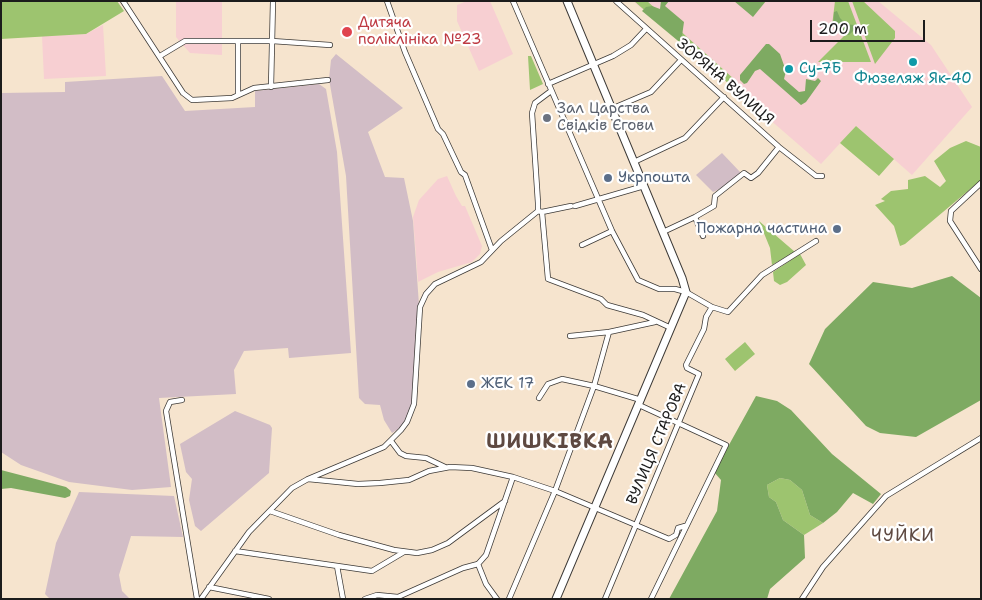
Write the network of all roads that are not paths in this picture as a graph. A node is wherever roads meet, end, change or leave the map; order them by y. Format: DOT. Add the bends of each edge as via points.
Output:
graph roads {
  1 [pos="123,1"];
  2 [pos="273,1"];
  3 [pos="387,1"];
  4 [pos="513,1"];
  5 [pos="567,1"];
  6 [pos="616,1"];
  7 [pos="646,29"];
  8 [pos="272,41"];
  9 [pos="238,42"];
  10 [pos="330,45"];
  11 [pos="160,56"];
  12 [pos="681,60"];
  13 [pos="593,64"];
  14 [pos="328,80"];
  15 [pos="548,84"];
  16 [pos="271,86"];
  17 [pos="551,91"];
  18 [pos="238,95"];
  19 [pos="724,97"];
  20 [pos="611,108"];
  21 [pos="779,147"];
  22 [pos="634,162"];
  23 [pos="822,176"];
  24 [pos="981,183"];
  25 [pos="644,186"];
  26 [pos="598,198"];
  27 [pos="540,212"];
  28 [pos="695,217"];
  29 [pos="612,231"];
  30 [pos="663,232"];
  31 [pos="703,236"];
  32 [pos="816,241"];
  33 [pos="582,245"];
  34 [pos="492,250"];
  35 [pos="981,269"];
  36 [pos="686,292"];
  37 [pos="712,307"];
  38 [pos="655,322"];
  39 [pos="671,328"];
  40 [pos="609,332"];
  41 [pos="570,336"];
  42 [pos="594,386"];
  43 [pos="539,398"];
  44 [pos="182,400"];
  45 [pos="640,402"];
  46 [pos="680,423"];
  47 [pos="981,438"];
  48 [pos="391,441"];
  49 [pos="446,467"];
  50 [pos="513,477"];
  51 [pos="308,479"];
  52 [pos="555,491"];
  53 [pos="506,501"];
  54 [pos="596,507"];
  55 [pos="270,511"];
  56 [pos="636,524"];
  57 [pos="685,526"];
  58 [pos="405,551"];
  59 [pos="235,552"];
  60 [pos="478,564"];
  61 [pos="337,566"];
  62 [pos="208,587"];
  63 [pos="199,599"];
  64 [pos="269,599"];
  65 [pos="343,599"];
  66 [pos="365,599"];
  67 [pos="497,599"];
  68 [pos="509,599"];
  69 [pos="556,599"];
  70 [pos="605,599"];
  71 [pos="651,599"];
  72 [pos="802,599"];
  1 -- 11 [label="street"];
  2 -- 8 [label="street"];
  3 -- 34 [label="street" via="438,129 465,175"];
  4 -- 15 [label="street"];
  5 -- 13 [label="main road"];
  6 -- 7 [label="street, ЗОРЯНА ВУЛИЦЯ"];
  7 -- 12 [label="street, ЗОРЯНА ВУЛИЦЯ"];
  7 -- 13 [label="street" via="623,50"];
  8 -- 9 [label="street"];
  8 -- 10 [label="street"];
  8 -- 16 [label="street"];
  9 -- 11 [label="street" via="185,41"];
  9 -- 18 [label="street"];
  11 -- 18 [label="street" via="189,98"];
  12 -- 19 [label="street, ЗОРЯНА ВУЛИЦЯ"];
  12 -- 20 [label="street" via="651,92"];
  13 -- 15 [label="street"];
  13 -- 20 [label="main road"];
  14 -- 16 [label="street"];
  15 -- 17 [label="street"];
  16 -- 18 [label="street" via="254,88"];
  17 -- 26 [label="street"];
  17 -- 27 [label="street" via="535,103 532,113"];
  19 -- 21 [label="street, ЗОРЯНА ВУЛИЦЯ"];
  19 -- 22 [label="street" via="685,138"];
  20 -- 22 [label="main road"];
  21 -- 23 [label="street, ЗОРЯНА ВУЛИЦЯ" via="816,176"];
  21 -- 28 [label="street" via="758,173 751,178 744,173 715,196 714,206"];
  22 -- 25 [label="main road"];
  24 -- 35 [label="street" via="951,211 950,221"];
  25 -- 26 [label="street"];
  25 -- 30 [label="main road"];
  26 -- 27 [label="street"];
  26 -- 29 [label="street"];
  27 -- 34 [label="street"];
  27 -- 38 [label="street" via="548,280"];
  28 -- 30 [label="street"];
  28 -- 31 [label="street"];
  29 -- 33 [label="street"];
  29 -- 36 [label="street" via="638,280 659,289"];
  30 -- 36 [label="main road"];
  32 -- 37 [label="street" via="762,275 733,308 725,312"];
  34 -- 48 [label="street" via="481,262 435,284 426,294 420,306 414,404 407,422"];
  36 -- 37 [label="street"];
  36 -- 39 [label="main road"];
  37 -- 46 [label="street, ВУЛИЦЯ СТАРОВА" via="687,362 686,368 700,374"];
  38 -- 39 [label="street"];
  38 -- 40 [label="street"];
  39 -- 45 [label="main road"];
  40 -- 41 [label="street"];
  40 -- 42 [label="street"];
  42 -- 43 [label="street" via="554,380"];
  42 -- 45 [label="street"];
  42 -- 52 [label="street"];
  44 -- 63 [label="street" via="170,402 166,409"];
  45 -- 46 [label="street"];
  45 -- 54 [label="main road"];
  46 -- 56 [label="street, ВУЛИЦЯ СТАРОВА"];
  46 -- 57 [label="street" via="726,445"];
  47 -- 72 [label="street" via="886,496 823,567"];
  48 -- 49 [label="street" via="406,456 426,458"];
  48 -- 51 [label="street" via="366,456"];
  49 -- 50 [label="street" via="472,468"];
  49 -- 51 [label="street" via="409,480 380,483"];
  50 -- 52 [label="street"];
  50 -- 53 [label="street"];
  51 -- 55 [label="street" via="292,488"];
  52 -- 54 [label="street"];
  52 -- 68 [label="street"];
  53 -- 58 [label="street" via="432,550"];
  53 -- 60 [label="street" via="486,555"];
  54 -- 56 [label="street"];
  54 -- 69 [label="main road"];
  55 -- 58 [label="street" via="339,535"];
  55 -- 59 [label="street"];
  56 -- 57 [label="street" via="669,539 676,535 678,528"];
  56 -- 70 [label="street, ВУЛИЦЯ СТАРОВА"];
  57 -- 71 [label="street"];
  58 -- 61 [label="street" via="372,571"];
  59 -- 61 [label="street"];
  59 -- 62 [label="street"];
  60 -- 66 [label="street" via="398,597 377,595"];
  60 -- 67 [label="street" via="486,584"];
  61 -- 65 [label="street"];
  62 -- 63 [label="street"];
  62 -- 64 [label="street"];
}
